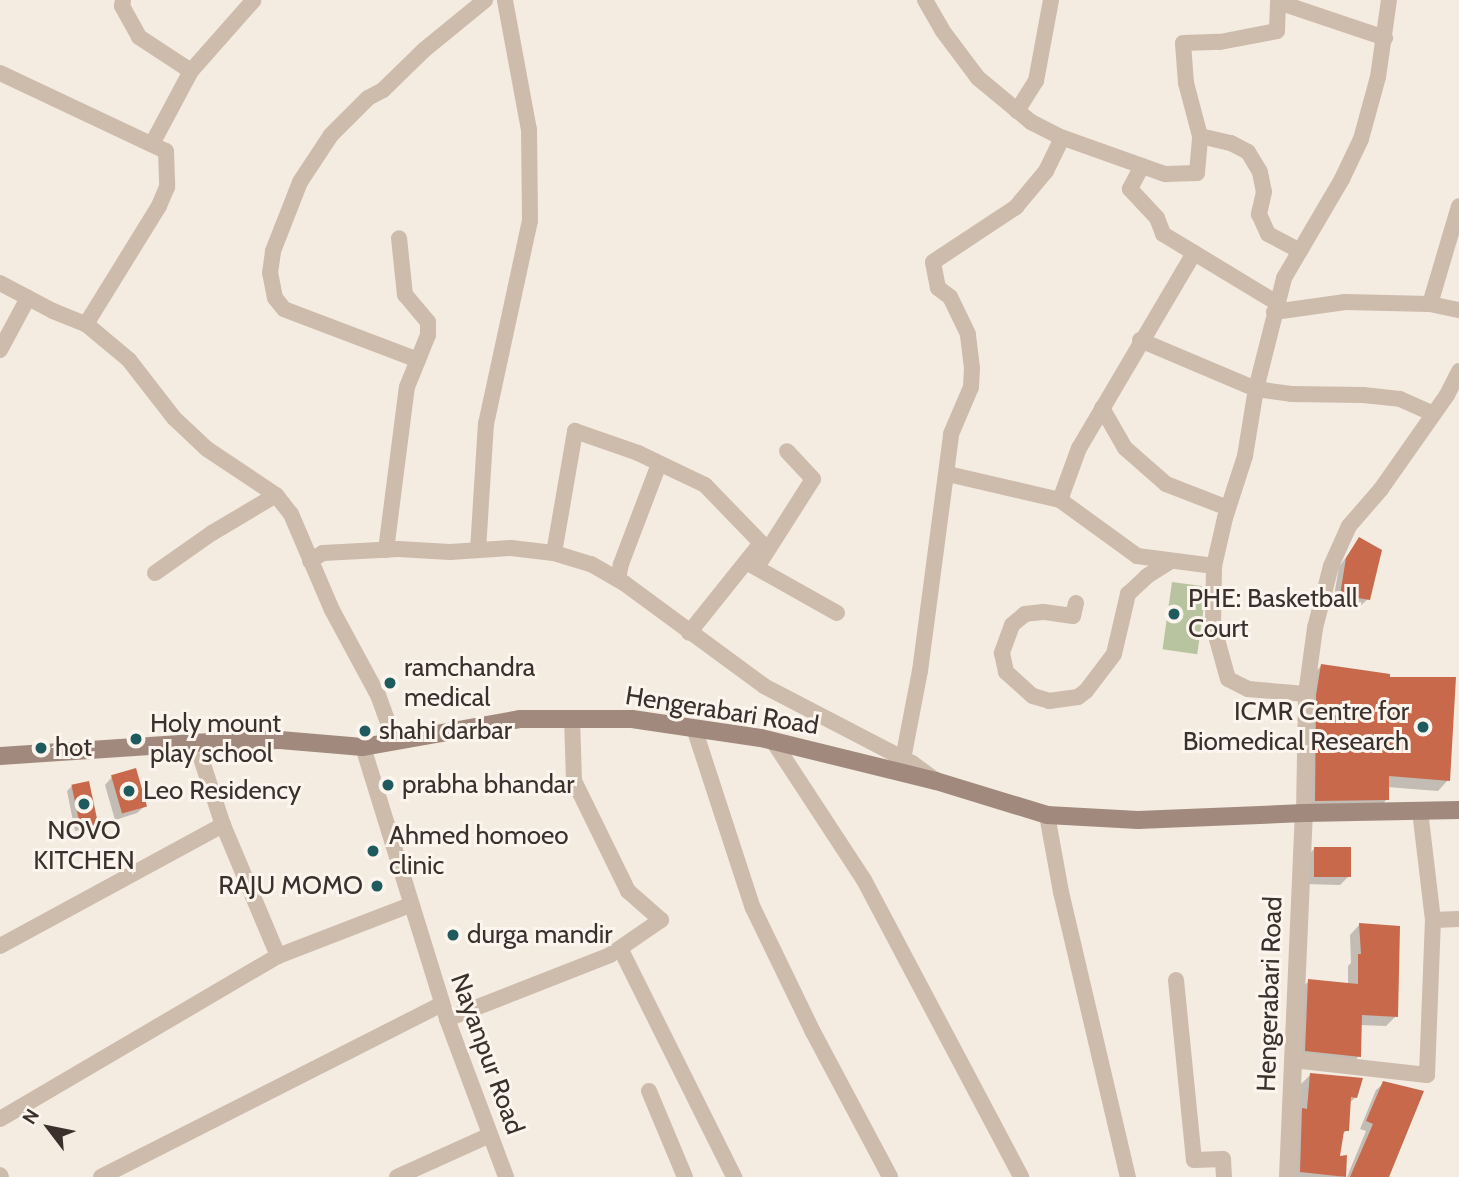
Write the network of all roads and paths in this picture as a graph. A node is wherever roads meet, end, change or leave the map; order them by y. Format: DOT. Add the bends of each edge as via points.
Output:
graph roads {
  1 [pos="123,0"];
  2 [pos="485,0"];
  3 [pos="505,0"];
  4 [pos="925,0"];
  5 [pos="1051,0"];
  6 [pos="1389,0"];
  7 [pos="253,1"];
  8 [pos="1385,38"];
  9 [pos="191,71"];
  10 [pos="0,73"];
  11 [pos="1017,111"];
  12 [pos="1200,136"];
  13 [pos="1062,138"];
  14 [pos="152,144"];
  15 [pos="1142,166"];
  16 [pos="1459,206"];
  17 [pos="399,238"];
  18 [pos="1300,251"];
  19 [pos="1194,253"];
  20 [pos="0,283"];
  21 [pos="29,298"];
  22 [pos="1430,304"];
  23 [pos="1275,307"];
  24 [pos="1459,310"];
  25 [pos="86,324"];
  26 [pos="1140,340"];
  27 [pos="0,350"];
  28 [pos="418,360"];
  29 [pos="1459,371"];
  30 [pos="1256,389"];
  31 [pos="1101,408"];
  32 [pos="1432,413"];
  33 [pos="787,451"];
  34 [pos="659,464"];
  35 [pos="948,474"];
  36 [pos="276,495"];
  37 [pos="1060,500"];
  38 [pos="1228,508"];
  39 [pos="386,550"];
  40 [pos="478,550"];
  41 [pos="554,553"];
  42 [pos="310,561"];
  43 [pos="1168,563"];
  44 [pos="752,564"];
  45 [pos="1214,566"];
  46 [pos="155,573"];
  47 [pos="618,579"];
  48 [pos="1076,603"];
  49 [pos="837,612"];
  50 [pos="689,633"];
  51 [pos="1306,694"];
  52 [pos="572,719"];
  53 [pos="694,728"];
  54 [pos="394,739"];
  55 [pos="773,741"];
  56 [pos="196,743"];
  57 [pos="363,747"];
  58 [pos="0,756"];
  59 [pos="903,759"];
  60 [pos="936,780"];
  61 [pos="1459,810"];
  62 [pos="1420,811"];
  63 [pos="1304,813"];
  64 [pos="1047,816"];
  65 [pos="223,825"];
  66 [pos="410,905"];
  67 [pos="1459,919"];
  68 [pos="1433,920"];
  69 [pos="0,946"];
  70 [pos="621,950"];
  71 [pos="278,956"];
  72 [pos="1176,980"];
  73 [pos="445,1012"];
  74 [pos="1293,1060"];
  75 [pos="649,1091"];
  76 [pos="0,1119"];
  77 [pos="490,1135"];
  78 [pos="101,1177"];
  79 [pos="397,1177"];
  80 [pos="506,1177"];
  81 [pos="685,1177"];
  82 [pos="734,1177"];
  83 [pos="890,1177"];
  84 [pos="1021,1177"];
  85 [pos="1128,1177"];
  86 [pos="1224,1177"];
  87 [pos="1288,1177"];
  1 -- 9 [label="street" via="139,37"];
  2 -- 28 [label="street" via="331,135 300,182 273,251 270,273 275,298 284,309"];
  3 -- 40 [label="street" via="529,131 530,221 486,424"];
  4 -- 11 [label="street" via="978,78"];
  5 -- 11 [label="street" via="1037,80"];
  6 -- 8 [label="street"];
  7 -- 9 [label="street"];
  8 -- 12 [label="street" via="1278,2 1277,32 1183,43 1186,83"];
  8 -- 18 [label="street" via="1360,139"];
  9 -- 14 [label="street"];
  10 -- 14 [label="street"];
  11 -- 13 [label="street"];
  12 -- 15 [label="street" via="1198,173 1165,174"];
  12 -- 18 [label="street" via="1248,152 1260,172 1264,192 1259,214 1268,234"];
  13 -- 15 [label="street"];
  13 -- 35 [label="street" via="1046,171 1016,207 933,262 938,288 950,297 968,334 972,368 971,387 951,434"];
  14 -- 25 [label="street" via="166,151 167,187"];
  15 -- 19 [label="street" via="1130,189 1157,218 1163,234"];
  16 -- 22 [label="street"];
  17 -- 28 [label="street" via="405,295 428,323"];
  18 -- 23 [label="street" via="1284,278"];
  19 -- 23 [label="street"];
  19 -- 26 [label="street"];
  20 -- 21 [label="street"];
  21 -- 25 [label="street"];
  21 -- 27 [label="street"];
  22 -- 23 [label="street"];
  22 -- 24 [label="street"];
  23 -- 30 [label="street"];
  25 -- 36 [label="street" via="129,360 174,418 199,441"];
  26 -- 30 [label="street"];
  26 -- 31 [label="street"];
  28 -- 39 [label="street" via="407,387"];
  29 -- 32 [label="street"];
  30 -- 32 [label="street" via="1400,399"];
  30 -- 38 [label="street" via="1245,456"];
  31 -- 37 [label="street" via="1079,447"];
  31 -- 38 [label="street" via="1125,448 1166,484"];
  32 -- 51 [label="street" via="1381,489 1349,526 1331,566 1315,628"];
  33 -- 44 [label="street" via="813,479"];
  34 -- 41 [label="street" via="576,431"];
  34 -- 44 [label="street" via="705,485 761,543"];
  34 -- 47 [label="street"];
  35 -- 37 [label="street"];
  35 -- 59 [label="street"];
  36 -- 42 [label="street" via="291,514"];
  36 -- 46 [label="street"];
  37 -- 43 [label="street" via="1137,556"];
  38 -- 45 [label="street"];
  39 -- 40 [label="street"];
  39 -- 42 [label="street" via="323,553"];
  40 -- 41 [label="street"];
  41 -- 47 [label="street" via="591,564"];
  42 -- 54 [label="street" via="378,695"];
  43 -- 45 [label="street"];
  43 -- 48 [label="street" via="1128,594 1114,654 1086,691 1078,697 1049,701 1033,696 1006,672 1002,653 1012,625 1025,614 1073,616"];
  44 -- 49 [label="street"];
  44 -- 50 [label="street"];
  45 -- 51 [label="street" via="1213,625 1228,679 1248,689"];
  47 -- 50 [label="street"];
  50 -- 59 [label="street" via="764,686"];
  51 -- 63 [label="street"];
  52 -- 53 [label="main road, Hengerabari Road" via="632,719"];
  52 -- 54 [label="main road, Hengerabari Road" via="520,719"];
  52 -- 70 [label="street" via="574,781 628,891 661,920"];
  53 -- 55 [label="main road, Hengerabari Road"];
  53 -- 83 [label="street" via="753,908"];
  54 -- 57 [label="main road, Hengerabari Road"];
  55 -- 60 [label="main road, Hengerabari Road"];
  55 -- 84 [label="street" via="864,880"];
  56 -- 57 [label="main road, Hengerabari Road" via="279,740"];
  56 -- 58 [label="main road, Hengerabari Road"];
  56 -- 65 [label="street"];
  57 -- 66 [label="street, Nayanpur Road"];
  59 -- 60 [label="street"];
  60 -- 64 [label="main road, Hengerabari Road"];
  61 -- 62 [label="main road, Hengerabari Road"];
  62 -- 63 [label="main road, Hengerabari Road"];
  62 -- 68 [label="street"];
  63 -- 64 [label="main road, Hengerabari Road" via="1138,820"];
  63 -- 74 [label="street, Hengerabari Road"];
  64 -- 85 [label="street"];
  65 -- 69 [label="street"];
  65 -- 71 [label="street"];
  66 -- 71 [label="street"];
  66 -- 73 [label="street, Nayanpur Road"];
  67 -- 68 [label="street"];
  68 -- 74 [label="street" via="1427,1075"];
  70 -- 73 [label="street"];
  70 -- 82 [label="street"];
  71 -- 76 [label="street"];
  72 -- 86 [label="street" via="1194,1160 1223,1158"];
  73 -- 77 [label="street, Nayanpur Road"];
  73 -- 78 [label="street"];
  74 -- 87 [label="street, Hengerabari Road"];
  75 -- 81 [label="street"];
  77 -- 79 [label="street"];
  77 -- 80 [label="street, Nayanpur Road"];
}
